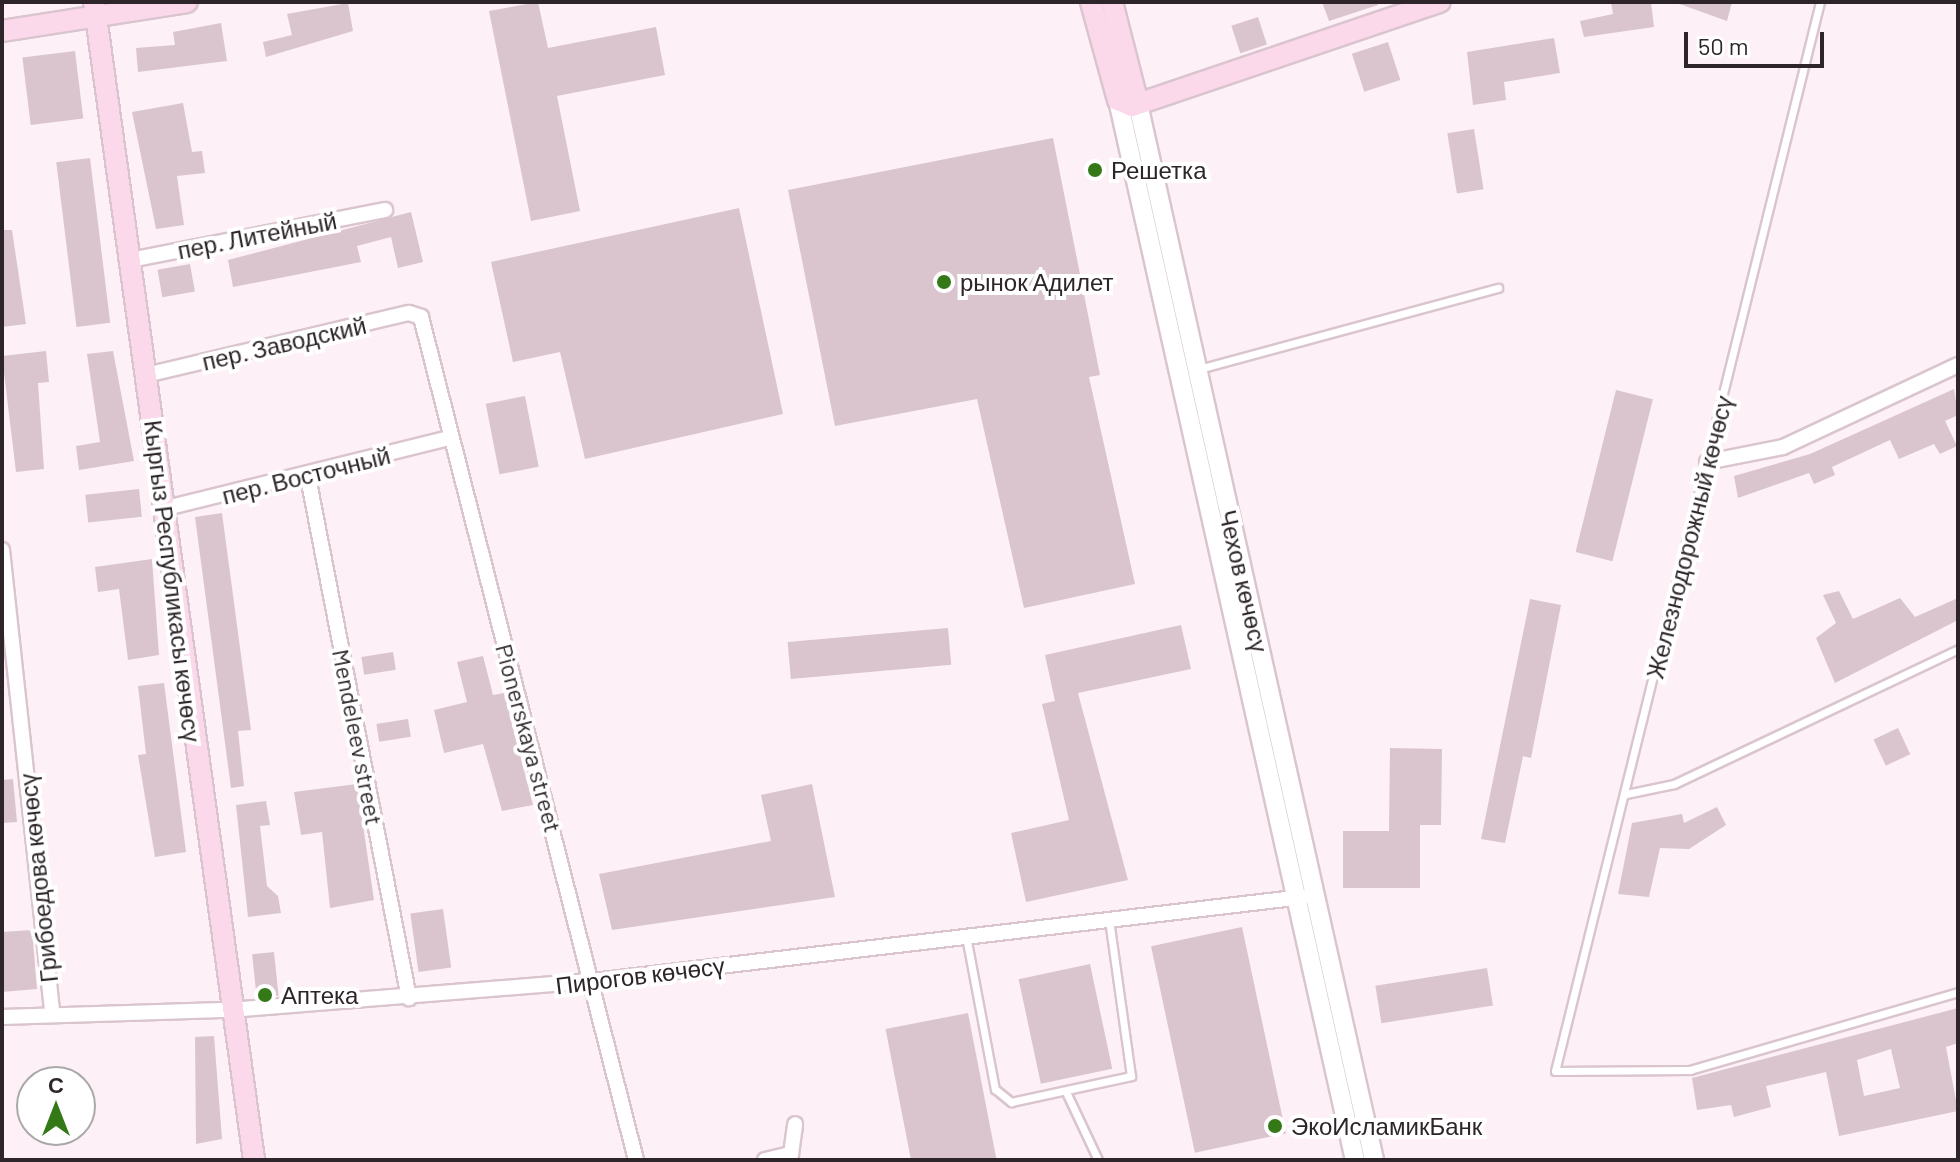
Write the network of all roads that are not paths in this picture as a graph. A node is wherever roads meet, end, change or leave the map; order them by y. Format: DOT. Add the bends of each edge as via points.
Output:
graph roads {
  1 [pos="187,2"];
  2 [pos="1091,2"];
  3 [pos="1112,2"];
  4 [pos="1440,2"];
  5 [pos="1820,2"];
  6 [pos="95,10"];
  7 [pos="2,31"];
  8 [pos="1128,102"];
  9 [pos="385,210"];
  10 [pos="130,260"];
  11 [pos="1498,288"];
  12 [pos="421,317"];
  13 [pos="1958,365"];
  14 [pos="1188,372"];
  15 [pos="146,375"];
  16 [pos="449,438"];
  17 [pos="1707,462"];
  18 [pos="308,477"];
  19 [pos="162,509"];
  20 [pos="2,550"];
  21 [pos="1958,649"];
  22 [pos="1626,794"];
  23 [pos="1311,877"];
  24 [pos="1292,884"];
  25 [pos="1275,897"];
  26 [pos="1317,906"];
  27 [pos="1299,915"];
  28 [pos="1108,918"];
  29 [pos="966,936"];
  30 [pos="593,981"];
  31 [pos="1958,992"];
  32 [pos="409,998"];
  33 [pos="230,1010"];
  34 [pos="52,1014"];
  35 [pos="2,1017"];
  36 [pos="1067,1094"];
  37 [pos="795,1124"];
  38 [pos="254,1160"];
  39 [pos="636,1160"];
  40 [pos="765,1160"];
  41 [pos="1098,1160"];
  42 [pos="1355,1160"];
  43 [pos="1374,1160"];
  1 -- 6 [label="main road"];
  2 -- 8 [label="main road"];
  3 -- 8 [label="main road, Чехов көчөсү"];
  4 -- 8 [label="main road"];
  5 -- 17 [label="lane, Железнодорожный көчөсү"];
  6 -- 7 [label="main road"];
  6 -- 10 [label="main road, Кыргыз Республикасы көчөсү"];
  8 -- 14 [label="street, Чехов көчөсү"];
  9 -- 10 [label="street, пер. Литейный"];
  10 -- 15 [label="main road, Кыргыз Республикасы көчөсү"];
  11 -- 14 [label="lane"];
  12 -- 15 [label="street, пер. Заводский" via="409,313"];
  12 -- 16 [label="street, Pionerskaya street"];
  13 -- 17 [label="street" via="1783,447"];
  14 -- 23 [label="street, Чехов көчөсү"];
  14 -- 24 [label="street, Чехов көчөсү"];
  15 -- 19 [label="main road, Кыргыз Республикасы көчөсү"];
  16 -- 18 [label="street, пер. Восточный"];
  16 -- 30 [label="street, Pionerskaya street"];
  17 -- 22 [label="lane, Железнодорожный көчөсү"];
  18 -- 19 [label="street, пер. Восточный"];
  18 -- 32 [label="street, Mendeleev street"];
  19 -- 33 [label="main road, Кыргыз Республикасы көчөсү"];
  20 -- 34 [label="street, Грибоедова көчөсү"];
  21 -- 22 [label="lane" via="1674,784"];
  22 -- 31 [label="lane, Железнодорожный көчөсү" via="1555,1071 1690,1070"];
  23 -- 24 [label="street" via="1304,890"];
  23 -- 26 [label="street, Чехов көчөсү"];
  24 -- 25 [label="street"];
  24 -- 25 [label="street, Пирогов көчөсү"];
  24 -- 26 [label="street"];
  24 -- 27 [label="street, Чехов көчөсү"];
  25 -- 28 [label="street, Пирогов көчөсү"];
  26 -- 27 [label="street" via="1306,903"];
  26 -- 43 [label="street, Чехов көчөсү"];
  27 -- 42 [label="street, Чехов көчөсү"];
  28 -- 29 [label="street, Пирогов көчөсү"];
  28 -- 36 [label="lane" via="1131,1076"];
  29 -- 30 [label="street, Пирогов көчөсү"];
  29 -- 36 [label="lane" via="995,1089 1011,1102"];
  30 -- 32 [label="street, Пирогов көчөсү"];
  30 -- 39 [label="street, Pionerskaya street"];
  32 -- 33 [label="street, Пирогов көчөсү"];
  33 -- 34 [label="street, Пирогов көчөсү"];
  33 -- 38 [label="main road, Кыргыз Республикасы көчөсү"];
  34 -- 35 [label="street, Пирогов көчөсү"];
  36 -- 41 [label="lane"];
  37 -- 40 [label="street" via="791,1154"];
}
